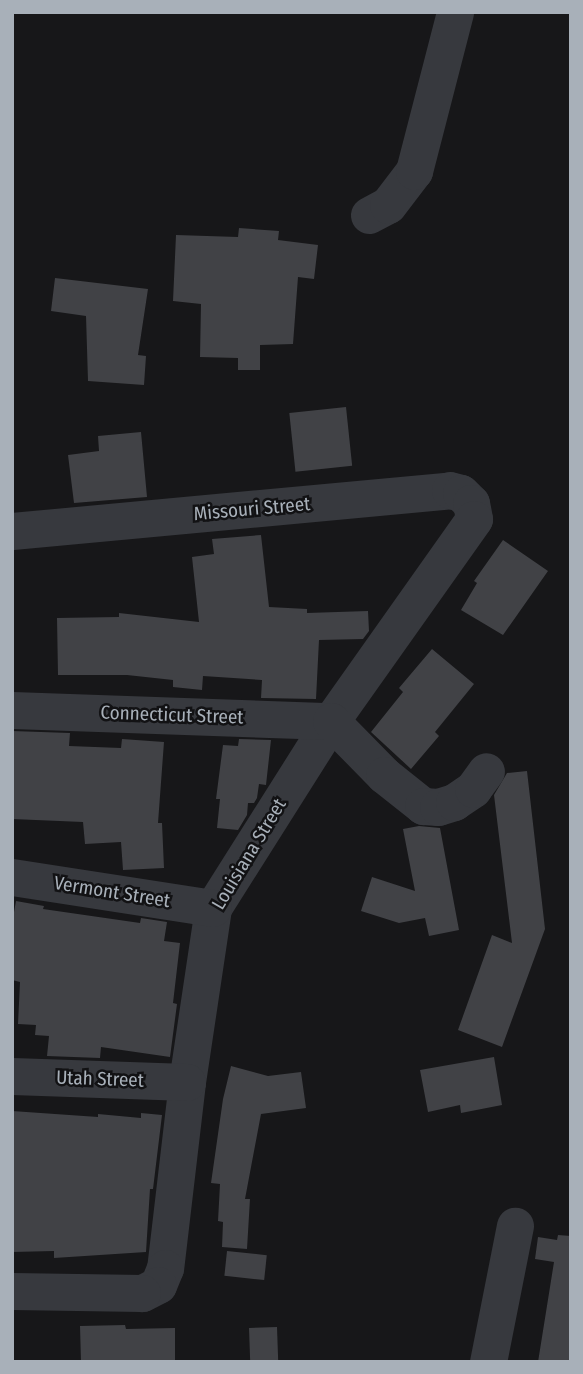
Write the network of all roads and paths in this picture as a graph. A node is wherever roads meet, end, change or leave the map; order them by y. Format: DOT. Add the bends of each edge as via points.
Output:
graph roads {
  1 [pos="455,12"];
  2 [pos="369,215"];
  3 [pos="474,519"];
  4 [pos="12,531"];
  5 [pos="12,710"];
  6 [pos="331,721"];
  7 [pos="486,771"];
  8 [pos="12,877"];
  9 [pos="213,908"];
  10 [pos="12,1076"];
  11 [pos="187,1082"];
  12 [pos="515,1226"];
  13 [pos="12,1292"];
  14 [pos="488,1362"];
  1 -- 2 [label="street" via="414,171 388,205"];
  3 -- 4 [label="street, Missouri Street" via="471,503 450,490"];
  3 -- 6 [label="street, Louisiana Street"];
  5 -- 6 [label="street, Connecticut Street"];
  6 -- 7 [label="street" via="384,775 423,806 454,802"];
  6 -- 9 [label="street, Louisiana Street"];
  8 -- 9 [label="street, Vermont Street"];
  9 -- 11 [label="street, Louisiana Street"];
  10 -- 11 [label="street, Utah Street"];
  11 -- 13 [label="street, Louisiana Street" via="165,1268 158,1285 142,1293"];
  12 -- 14 [label="street"];
}
